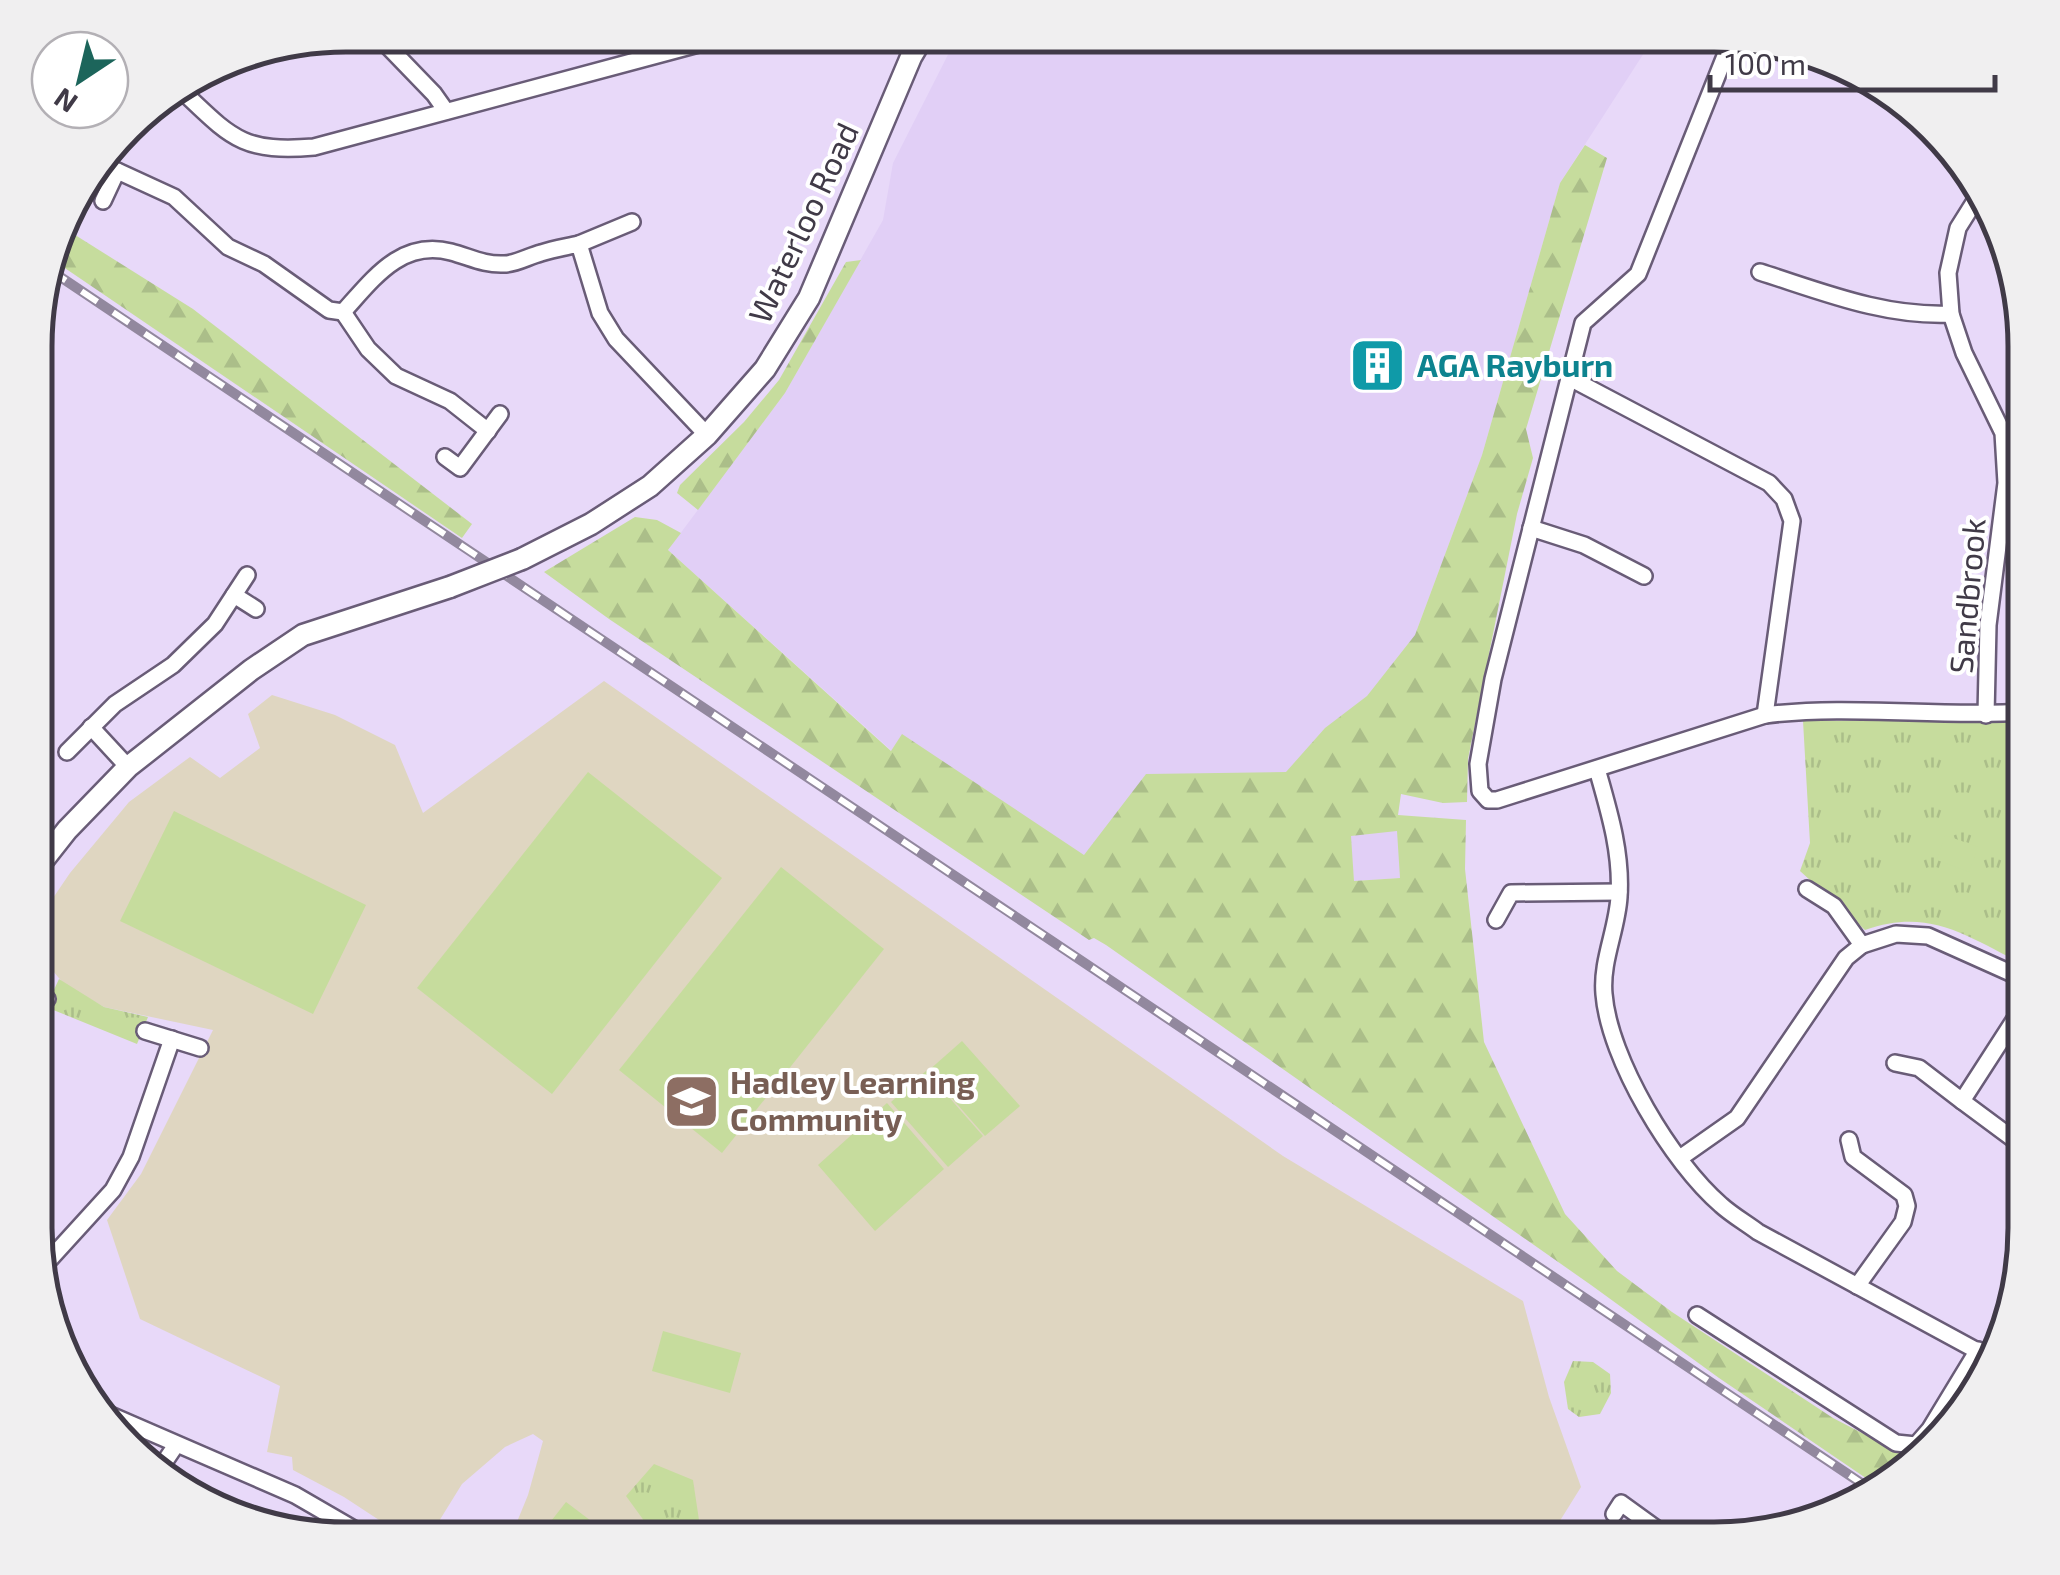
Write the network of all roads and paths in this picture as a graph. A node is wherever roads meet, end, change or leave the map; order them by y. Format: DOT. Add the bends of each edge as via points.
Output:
graph roads {
  1 [pos="394,53"];
  2 [pos="664,53"];
  3 [pos="913,53"];
  4 [pos="1726,53"];
  5 [pos="189,99"];
  6 [pos="446,111"];
  7 [pos="113,169"];
  8 [pos="116,170"];
  9 [pos="103,201"];
  10 [pos="1972,206"];
  11 [pos="632,222"];
  12 [pos="579,244"];
  13 [pos="1760,272"];
  14 [pos="343,312"];
  15 [pos="1951,314"];
  16 [pos="1568,377"];
  17 [pos="500,414"];
  18 [pos="488,431"];
  19 [pos="707,434"];
  20 [pos="446,457"];
  21 [pos="2006,483"];
  22 [pos="1531,528"];
  23 [pos="246,576"];
  24 [pos="1644,576"];
  25 [pos="234,596"];
  26 [pos="256,609"];
  27 [pos="2008,713"];
  28 [pos="1986,715"];
  29 [pos="1765,716"];
  30 [pos="91,727"];
  31 [pos="66,752"];
  32 [pos="128,767"];
  33 [pos="1598,769"];
  34 [pos="53,847"];
  35 [pos="1806,889"];
  36 [pos="1619,892"];
  37 [pos="1496,920"];
  38 [pos="1862,945"];
  39 [pos="2007,972"];
  40 [pos="145,1031"];
  41 [pos="2007,1031"];
  42 [pos="172,1040"];
  43 [pos="200,1048"];
  44 [pos="1895,1062"];
  45 [pos="1962,1100"];
  46 [pos="2007,1134"];
  47 [pos="1849,1140"];
  48 [pos="1680,1158"];
  49 [pos="54,1255"];
  50 [pos="1857,1286"];
  51 [pos="1696,1315"];
  52 [pos="1978,1350"];
  53 [pos="124,1421"];
  54 [pos="1928,1429"];
  55 [pos="1912,1444"];
  56 [pos="176,1445"];
  57 [pos="166,1460"];
  58 [pos="1621,1503"];
  59 [pos="341,1522"];
  60 [pos="1647,1522"];
  1 -- 6 [label="street"];
  2 -- 6 [label="street"];
  3 -- 19 [label="street, Waterloo Road" via="809,298 765,369"];
  4 -- 16 [label="street" via="1638,274 1582,323"];
  5 -- 6 [label="street" via="252,147 314,147"];
  7 -- 8 [label="street"];
  8 -- 9 [label="street"];
  8 -- 14 [label="street" via="174,197 228,247"];
  10 -- 15 [label="street, Sandbrook" via="1958,228 1948,273"];
  11 -- 12 [label="street"];
  12 -- 14 [label="street" via="508,264 432,248 408,254 388,263"];
  12 -- 19 [label="street" via="600,313 616,339"];
  13 -- 15 [label="street" via="1866,306 1917,316"];
  14 -- 18 [label="street" via="396,376 450,402"];
  15 -- 21 [label="street, Sandbrook" via="2003,433"];
  16 -- 22 [label="street"];
  16 -- 29 [label="street" via="1733,461 1784,499 1792,520"];
  17 -- 18 [label="street"];
  18 -- 20 [label="street" via="460,468"];
  19 -- 32 [label="street, Waterloo Road, bridge" via="650,486 522,559 304,636"];
  21 -- 28 [label="street, Sandbrook" via="1988,625"];
  22 -- 24 [label="street" via="1584,545"];
  22 -- 33 [label="street, Sandbrook" via="1492,680 1480,792 1497,800"];
  23 -- 25 [label="street"];
  25 -- 26 [label="street"];
  25 -- 30 [label="street" via="172,665"];
  27 -- 28 [label="street, Sandbrook"];
  28 -- 29 [label="street, Sandbrook"];
  29 -- 33 [label="street, Sandbrook"];
  30 -- 31 [label="street"];
  30 -- 32 [label="street"];
  32 -- 34 [label="street"];
  33 -- 36 [label="street" via="1618,855"];
  35 -- 38 [label="street" via="1834,906"];
  36 -- 37 [label="street" via="1511,892"];
  36 -- 48 [label="street" via="1604,998 1632,1082"];
  38 -- 39 [label="street" via="1896,934 1928,936"];
  38 -- 48 [label="street" via="1846,958 1736,1118"];
  40 -- 42 [label="street"];
  41 -- 45 [label="street"];
  42 -- 43 [label="street"];
  42 -- 49 [label="street" via="132,1158"];
  44 -- 45 [label="street" via="1919,1068"];
  45 -- 46 [label="street"];
  47 -- 50 [label="street" via="1853,1157 1904,1196 1907,1206 1903,1222"];
  48 -- 50 [label="street" via="1734,1215"];
  50 -- 52 [label="street"];
  51 -- 55 [label="street" via="1896,1443"];
  52 -- 54 [label="street"];
  53 -- 56 [label="street"];
  56 -- 57 [label="street"];
  56 -- 59 [label="street" via="296,1495"];
  58 -- 60 [label="street"];
}
